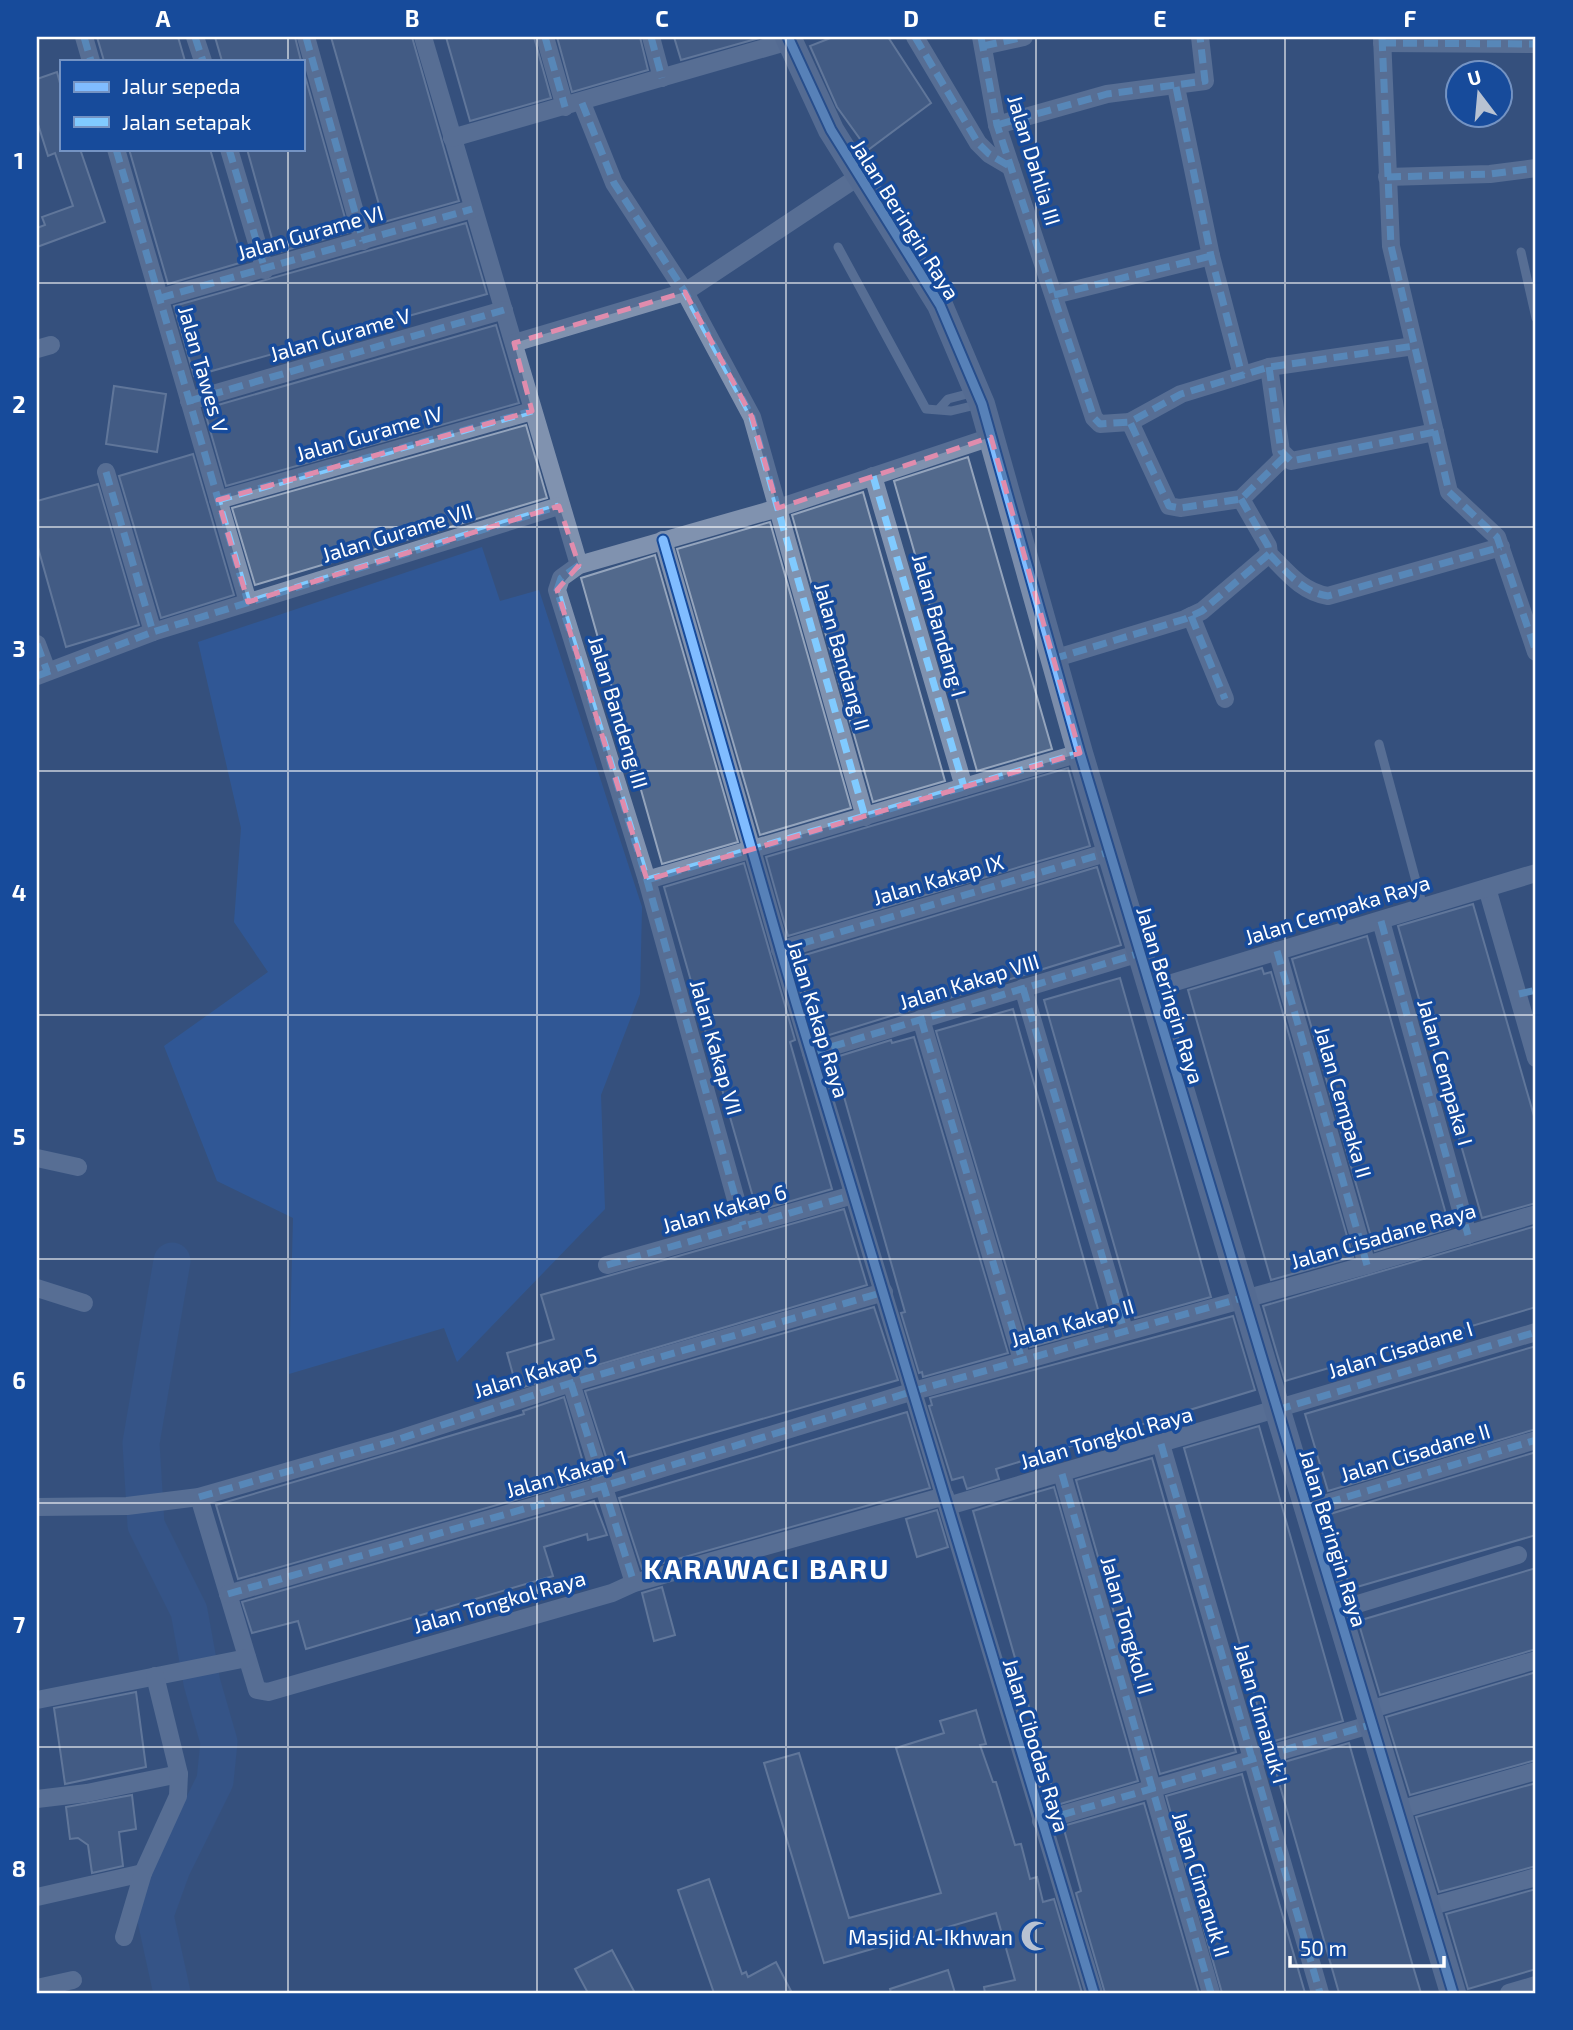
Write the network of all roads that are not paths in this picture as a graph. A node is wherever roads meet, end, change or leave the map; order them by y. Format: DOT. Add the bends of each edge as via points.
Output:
graph roads {
  1 [pos="84,37"];
  2 [pos="195,37"];
  3 [pos="306,37"];
  4 [pos="423,37"];
  5 [pos="545,37"];
  6 [pos="651,37"];
  7 [pos="915,37"];
  8 [pos="1024,37"];
  9 [pos="1200,37"];
  10 [pos="788,39"];
  11 [pos="1382,40"];
  12 [pos="982,41"];
  13 [pos="1536,44"];
  14 [pos="91,60"];
  15 [pos="203,60"];
  16 [pos="662,78"];
  17 [pos="1176,87"];
  18 [pos="573,105"];
  19 [pos="997,125"];
  20 [pos="452,138"];
  21 [pos="116,150"];
  22 [pos="229,150"];
  23 [pos="1011,167"];
  24 [pos="1536,168"];
  25 [pos="858,177"];
  26 [pos="1387,177"];
  27 [pos="472,209"];
  28 [pos="363,241"];
  29 [pos="838,247"];
  30 [pos="1521,252"];
  31 [pos="1211,256"];
  32 [pos="265,270"];
  33 [pos="685,292"];
  34 [pos="1054,295"];
  35 [pos="160,298"];
  36 [pos="504,310"];
  37 [pos="1536,318"];
  38 [pos="514,343"];
  39 [pos="1414,346"];
  40 [pos="1269,367"];
  41 [pos="1242,375"];
  42 [pos="979,397"];
  43 [pos="189,401"];
  44 [pos="532,411"];
  45 [pos="1130,422"];
  46 [pos="1435,432"];
  47 [pos="991,437"];
  48 [pos="1283,457"];
  49 [pos="106,472"];
  50 [pos="873,476"];
  51 [pos="1241,499"];
  52 [pos="218,500"];
  53 [pos="559,506"];
  54 [pos="778,508"];
  55 [pos="663,540"];
  56 [pos="1501,547"];
  57 [pos="1269,554"];
  58 [pos="579,565"];
  59 [pos="248,602"];
  60 [pos="1191,616"];
  61 [pos="153,632"];
  62 [pos="37,644"];
  63 [pos="1536,652"];
  64 [pos="1053,659"];
  65 [pos="42,673"];
  66 [pos="1225,699"];
  67 [pos="1379,744"];
  68 [pos="1080,753"];
  69 [pos="964,787"];
  70 [pos="865,817"];
  71 [pos="751,850"];
  72 [pos="1109,852"];
  73 [pos="1536,873"];
  74 [pos="647,880"];
  75 [pos="1487,888"];
  76 [pos="1423,908"];
  77 [pos="1381,921"];
  78 [pos="780,950"];
  79 [pos="1277,951"];
  80 [pos="1140,953"];
  81 [pos="1023,988"];
  82 [pos="1152,989"];
  83 [pos="1528,992"];
  84 [pos="921,1019"];
  85 [pos="811,1053"];
  86 [pos="1536,1058"];
  87 [pos="37,1157"];
  88 [pos="78,1167"];
  89 [pos="853,1195"];
  90 [pos="1536,1214"];
  91 [pos="743,1226"];
  92 [pos="1468,1235"];
  93 [pos="607,1265"];
  94 [pos="1367,1265"];
  95 [pos="37,1288"];
  96 [pos="884,1292"];
  97 [pos="1242,1298"];
  98 [pos="84,1303"];
  99 [pos="1124,1331"];
  100 [pos="1536,1332"];
  101 [pos="1022,1360"];
  102 [pos="571,1383"];
  103 [pos="914,1391"];
  104 [pos="1277,1410"];
  105 [pos="1536,1440"];
  106 [pos="1161,1444"];
  107 [pos="1062,1474"];
  108 [pos="604,1486"];
  109 [pos="200,1497"];
  110 [pos="946,1501"];
  111 [pos="37,1507"];
  112 [pos="1307,1508"];
  113 [pos="1518,1555"];
  114 [pos="634,1583"];
  115 [pos="228,1594"];
  116 [pos="1338,1610"];
  117 [pos="247,1658"];
  118 [pos="1536,1660"];
  119 [pos="155,1676"];
  120 [pos="37,1700"];
  121 [pos="1371,1717"];
  122 [pos="1252,1759"];
  123 [pos="1536,1771"];
  124 [pos="179,1774"];
  125 [pos="1150,1788"];
  126 [pos="37,1799"];
  127 [pos="1399,1810"];
  128 [pos="1041,1821"];
  129 [pos="142,1872"];
  130 [pos="1536,1877"];
  131 [pos="37,1897"];
  132 [pos="1428,1907"];
  133 [pos="124,1937"];
  134 [pos="74,1980"];
  135 [pos="1536,1985"];
  136 [pos="40,1989"];
  137 [pos="1094,1993"];
  138 [pos="1211,1993"];
  139 [pos="1320,1993"];
  140 [pos="1453,1993"];
  141 [pos="1508,1993"];
  1 -- 14 [label="street"];
  2 -- 15 [label="street"];
  3 -- 28 [label="street"];
  4 -- 20 [label="street"];
  5 -- 18 [label="street, Jalan Bandang II"];
  6 -- 16 [label="street"];
  7 -- 23 [label="street" via="978,143"];
  8 -- 12 [label="street"];
  9 -- 17 [label="street" via="1205,81"];
  10 -- 16 [label="street"];
  10 -- 25 [label="street, Jalan Beringin Raya"];
  11 -- 13 [label="street"];
  11 -- 26 [label="street"];
  12 -- 19 [label="street, Jalan Dahlia III"];
  16 -- 18 [label="street"];
  17 -- 19 [label="street" via="1107,94"];
  17 -- 31 [label="street"];
  18 -- 20 [label="street"];
  18 -- 33 [label="street, Jalan Bandang II" via="614,183"];
  19 -- 23 [label="street, Jalan Dahlia III"];
  20 -- 27 [label="street"];
  21 -- 35 [label="street, Jalan Tawes V"];
  22 -- 32 [label="street"];
  23 -- 34 [label="street, Jalan Dahlia III"];
  24 -- 26 [label="street"];
  25 -- 33 [label="street"];
  25 -- 42 [label="street, Jalan Beringin Raya" via="940,305"];
  26 -- 39 [label="street" via="1391,246"];
  27 -- 28 [label="street, Jalan Gurame VI"];
  27 -- 36 [label="street"];
  28 -- 32 [label="street, Jalan Gurame VI"];
  29 -- 42 [label="lane" via="926,409 951,411"];
  30 -- 37 [label="lane"];
  31 -- 34 [label="street"];
  31 -- 41 [label="street"];
  32 -- 35 [label="street, Jalan Gurame VI"];
  33 -- 38 [label="street"];
  33 -- 54 [label="street, Jalan Bandang II" via="752,417"];
  34 -- 45 [label="street, Jalan Dahlia III" via="1094,418 1100,425"];
  35 -- 43 [label="street, Jalan Tawes V"];
  36 -- 38 [label="street"];
  36 -- 43 [label="street, Jalan Gurame V"];
  38 -- 44 [label="street"];
  39 -- 40 [label="street"];
  39 -- 46 [label="street"];
  40 -- 41 [label="street"];
  40 -- 48 [label="street"];
  41 -- 45 [label="street" via="1181,394"];
  42 -- 47 [label="street, Jalan Beringin Raya"];
  43 -- 52 [label="street, Jalan Tawes V"];
  44 -- 52 [label="street, Jalan Gurame IV"];
  44 -- 53 [label="street"];
  45 -- 51 [label="street" via="1169,506"];
  46 -- 48 [label="street" via="1291,461"];
  46 -- 56 [label="street" via="1449,492 1490,529"];
  47 -- 50 [label="street"];
  47 -- 64 [label="street, Jalan Beringin Raya"];
  48 -- 51 [label="street"];
  49 -- 61 [label="street"];
  50 -- 54 [label="street"];
  50 -- 69 [label="street, Jalan Bandang I"];
  51 -- 57 [label="street"];
  52 -- 59 [label="street, Jalan Tawes V"];
  53 -- 58 [label="street"];
  53 -- 59 [label="street, Jalan Gurame VII"];
  54 -- 55 [label="street"];
  54 -- 70 [label="street, Jalan Bandang II"];
  55 -- 58 [label="street"];
  55 -- 71 [label="street, Jalan Kakap Raya"];
  56 -- 57 [label="street" via="1328,596 1306,590"];
  56 -- 63 [label="street"];
  57 -- 60 [label="street"];
  58 -- 74 [label="street, Jalan Bandeng III" via="561,578 557,590"];
  59 -- 61 [label="street, Jalan Gurame VII"];
  60 -- 64 [label="street"];
  60 -- 66 [label="street"];
  61 -- 65 [label="street, Jalan Gurame VII"];
  62 -- 65 [label="street"];
  64 -- 68 [label="street, Jalan Beringin Raya"];
  67 -- 76 [label="lane"];
  68 -- 69 [label="street"];
  68 -- 72 [label="street, Jalan Beringin Raya"];
  69 -- 70 [label="street"];
  70 -- 71 [label="street"];
  71 -- 74 [label="street"];
  71 -- 78 [label="street, Jalan Kakap Raya"];
  72 -- 78 [label="street, Jalan Kakap IX"];
  72 -- 80 [label="street, Jalan Beringin Raya"];
  73 -- 75 [label="street, Jalan Cempaka Raya"];
  74 -- 91 [label="street, Jalan Kakap VII"];
  75 -- 76 [label="street, Jalan Cempaka Raya"];
  75 -- 83 [label="street"];
  76 -- 77 [label="street, Jalan Cempaka Raya"];
  77 -- 79 [label="street, Jalan Cempaka Raya"];
  77 -- 92 [label="street, Jalan Cempaka I"];
  78 -- 85 [label="street, Jalan Kakap Raya"];
  79 -- 82 [label="street, Jalan Cempaka Raya"];
  79 -- 94 [label="street, Jalan Cempaka II"];
  80 -- 81 [label="street, Jalan Kakap VIII"];
  80 -- 82 [label="street, Jalan Beringin Raya"];
  81 -- 84 [label="street, Jalan Kakap VIII"];
  81 -- 99 [label="street"];
  82 -- 97 [label="street, Jalan Beringin Raya"];
  83 -- 86 [label="street"];
  84 -- 85 [label="street, Jalan Kakap VIII"];
  84 -- 101 [label="street"];
  85 -- 89 [label="street, Jalan Kakap Raya"];
  87 -- 88 [label="street"];
  89 -- 91 [label="street, Jalan Kakap 6"];
  89 -- 96 [label="street, Jalan Kakap Raya"];
  90 -- 92 [label="street, Jalan Cisadane Raya"];
  91 -- 93 [label="street, Jalan Kakap 6"];
  92 -- 94 [label="street, Jalan Cisadane Raya"];
  94 -- 97 [label="street, Jalan Cisadane Raya"];
  95 -- 98 [label="street"];
  96 -- 102 [label="street, Jalan Kakap 5"];
  96 -- 103 [label="street, Jalan Kakap Raya"];
  97 -- 99 [label="street, Jalan Kakap II"];
  97 -- 104 [label="street, Jalan Beringin Raya"];
  99 -- 101 [label="street, Jalan Kakap II"];
  100 -- 104 [label="street, Jalan Cisadane I"];
  101 -- 103 [label="street, Jalan Kakap II"];
  102 -- 108 [label="street"];
  102 -- 109 [label="street, Jalan Kakap 5"];
  103 -- 108 [label="street, Jalan Kakap 1"];
  103 -- 110 [label="street, Jalan Kakap Raya"];
  104 -- 106 [label="street, Jalan Tongkol Raya"];
  104 -- 112 [label="street, Jalan Beringin Raya"];
  105 -- 112 [label="street, Jalan Cisadane II"];
  106 -- 107 [label="street, Jalan Tongkol Raya"];
  106 -- 122 [label="street, Jalan Cimanuk I"];
  107 -- 110 [label="street, Jalan Tongkol Raya"];
  107 -- 125 [label="street, Jalan Tongkol II"];
  108 -- 114 [label="street"];
  108 -- 115 [label="street, Jalan Kakap 1"];
  109 -- 111 [label="street, Jalan Kakap 5" via="127,1506"];
  109 -- 115 [label="street, Jalan Tongkol Raya"];
  110 -- 114 [label="street, Jalan Tongkol Raya"];
  110 -- 128 [label="street, Jalan Cibodas Raya"];
  112 -- 116 [label="street, Jalan Beringin Raya"];
  113 -- 116 [label="street"];
  114 -- 117 [label="street, Jalan Tongkol Raya" via="268,1692 257,1690"];
  115 -- 117 [label="street, Jalan Tongkol Raya"];
  116 -- 121 [label="street, Jalan Beringin Raya"];
  117 -- 119 [label="street"];
  118 -- 121 [label="street"];
  119 -- 120 [label="street"];
  119 -- 124 [label="street"];
  121 -- 122 [label="street"];
  121 -- 127 [label="street, Jalan Beringin Raya"];
  122 -- 125 [label="street"];
  122 -- 139 [label="street, Jalan Cimanuk I"];
  123 -- 127 [label="street"];
  124 -- 126 [label="street"];
  124 -- 129 [label="street" via="178,1796"];
  125 -- 128 [label="street"];
  125 -- 138 [label="street, Jalan Cimanuk II"];
  127 -- 132 [label="street, Jalan Beringin Raya"];
  128 -- 137 [label="street, Jalan Cibodas Raya"];
  129 -- 131 [label="street"];
  129 -- 133 [label="street"];
  130 -- 132 [label="street"];
  132 -- 140 [label="street, Jalan Beringin Raya"];
  134 -- 136 [label="street"];
  135 -- 141 [label="street"];
}
